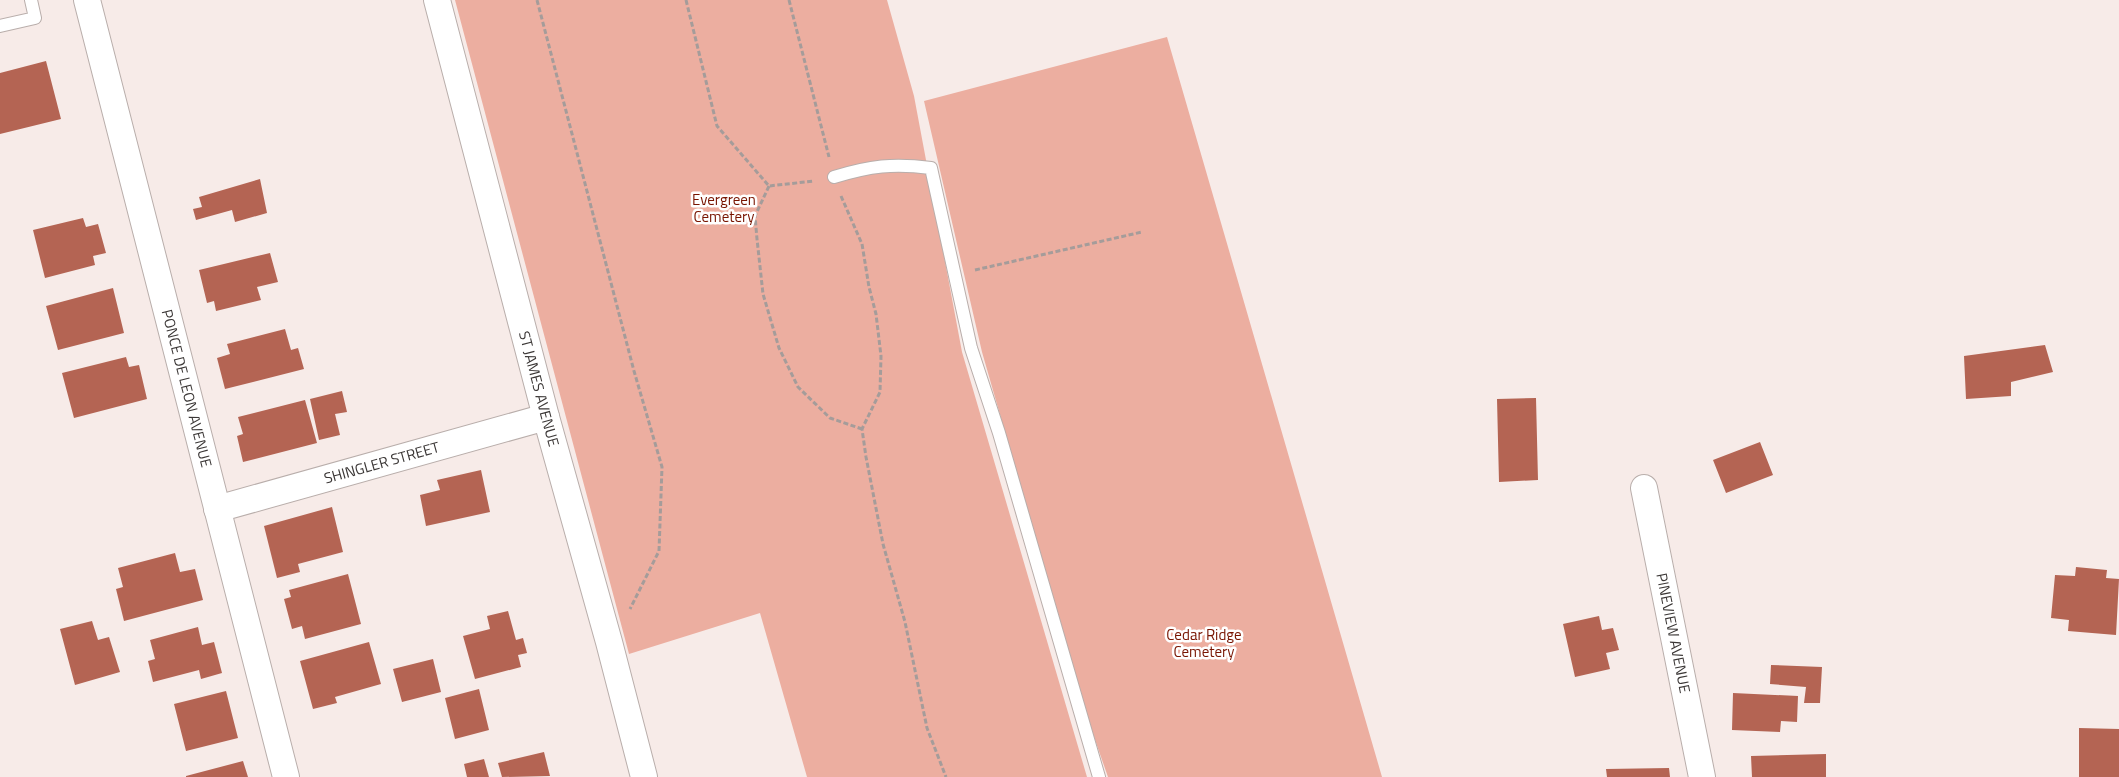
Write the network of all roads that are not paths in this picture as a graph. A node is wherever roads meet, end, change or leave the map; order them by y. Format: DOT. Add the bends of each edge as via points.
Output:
graph roads {
  1 [pos="31,0"];
  2 [pos="87,0"];
  3 [pos="437,0"];
  4 [pos="0,26"];
  5 [pos="834,177"];
  6 [pos="546,417"];
  7 [pos="1644,488"];
  8 [pos="217,508"];
  9 [pos="286,777"];
  10 [pos="644,777"];
  11 [pos="1100,777"];
  12 [pos="1702,777"];
  1 -- 4 [label="lane" via="35,18"];
  2 -- 8 [label="street, PONCE DE LEON AVENUE"];
  3 -- 6 [label="street, ST JAMES AVENUE"];
  5 -- 11 [label="lane" via="866,168 902,164 931,168 972,348"];
  6 -- 8 [label="street, SHINGLER STREET"];
  6 -- 10 [label="street, ST JAMES AVENUE"];
  7 -- 12 [label="street, PINEVIEW AVENUE"];
  8 -- 9 [label="street, PONCE DE LEON AVENUE"];
}
